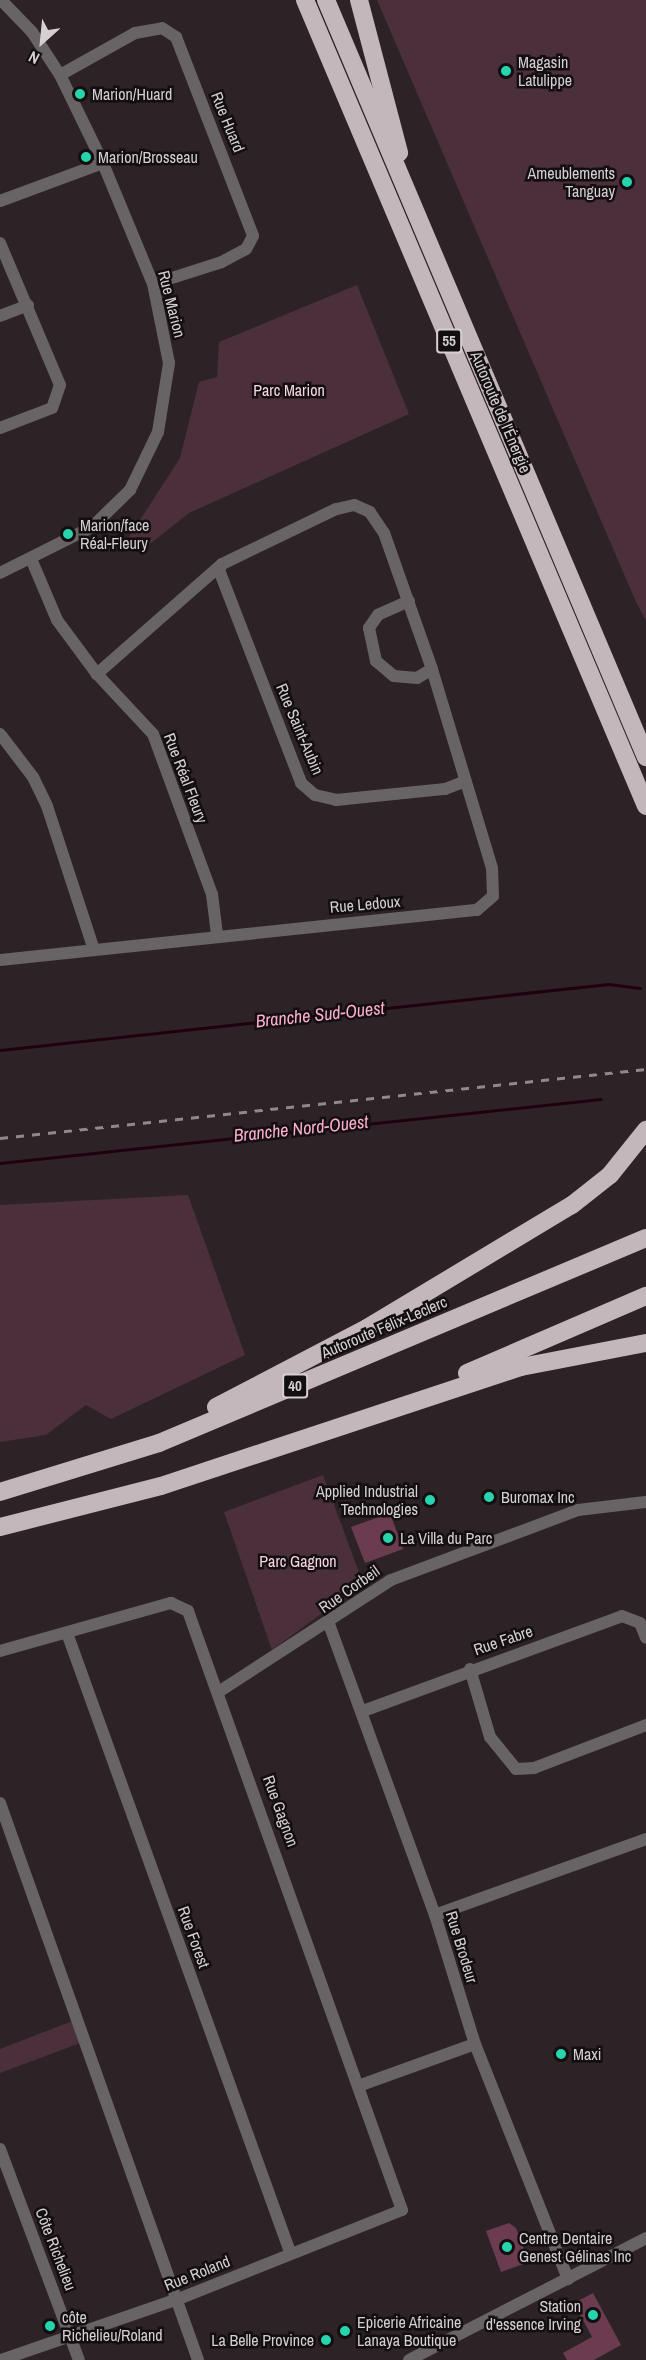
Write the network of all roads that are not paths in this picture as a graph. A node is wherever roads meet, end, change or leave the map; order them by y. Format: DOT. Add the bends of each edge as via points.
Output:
graph roads {
  1 [pos="1,0"];
  2 [pos="305,0"];
  3 [pos="326,0"];
  4 [pos="359,0"];
  5 [pos="60,75"];
  6 [pos="103,163"];
  7 [pos="0,201"];
  8 [pos="411,204"];
  9 [pos="0,243"];
  10 [pos="153,284"];
  11 [pos="28,305"];
  12 [pos="0,315"];
  13 [pos="0,428"];
  14 [pos="32,561"];
  15 [pos="222,564"];
  16 [pos="0,573"];
  17 [pos="409,601"];
  18 [pos="432,669"];
  19 [pos="97,674"];
  20 [pos="0,734"];
  21 [pos="646,757"];
  22 [pos="466,781"];
  23 [pos="646,806"];
  24 [pos="217,935"];
  25 [pos="94,950"];
  26 [pos="0,960"];
  27 [pos="646,1130"];
  28 [pos="646,1232"];
  29 [pos="646,1238"];
  30 [pos="517,1292"];
  31 [pos="646,1296"];
  32 [pos="646,1343"];
  33 [pos="380,1411"];
  34 [pos="104,1462"];
  35 [pos="0,1492"];
  36 [pos="646,1502"];
  37 [pos="0,1527"];
  38 [pos="329,1624"];
  39 [pos="67,1633"];
  40 [pos="646,1638"];
  41 [pos="0,1651"];
  42 [pos="470,1669"];
  43 [pos="220,1691"];
  44 [pos="363,1711"];
  45 [pos="646,1725"];
  46 [pos="0,1803"];
  47 [pos="646,1839"];
  48 [pos="435,1915"];
  49 [pos="475,2044"];
  50 [pos="361,2085"];
  51 [pos="0,2149"];
  52 [pos="402,2210"];
  53 [pos="646,2238"];
  54 [pos="646,2245"];
  55 [pos="290,2252"];
  56 [pos="612,2258"];
  57 [pos="568,2279"];
  58 [pos="178,2300"];
  59 [pos="70,2336"];
  60 [pos="1,2360"];
  61 [pos="79,2360"];
  62 [pos="198,2360"];
  63 [pos="409,2360"];
  1 -- 5 [label="street, Rue Marion" via="32,32"];
  2 -- 23 [label="highway, Autoroute de l'Énergie / 55"];
  3 -- 8 [label="highway, Autoroute de l'Énergie / 55"];
  4 -- 8 [label="highway"];
  5 -- 6 [label="street, Rue Marion"];
  5 -- 10 [label="street, Rue Huard" via="135,33 162,28 176,37 253,236 246,249 222,262"];
  6 -- 7 [label="street"];
  6 -- 10 [label="street, Rue Marion"];
  8 -- 21 [label="highway, Autoroute de l'Énergie / 55"];
  9 -- 11 [label="street"];
  10 -- 14 [label="street, Rue Marion" via="169,363 166,403 142,470 130,490 92,527"];
  11 -- 12 [label="street"];
  11 -- 13 [label="street" via="60,385 52,408"];
  14 -- 16 [label="street, Rue Marion"];
  14 -- 19 [label="street, Rue Réal Fleury" via="57,620"];
  15 -- 17 [label="street, Rue Ledoux" via="336,509 354,506 370,513 384,533"];
  15 -- 19 [label="street, Rue Ledoux"];
  15 -- 22 [label="street, Rue Saint-Aubin" via="219,570 301,783 315,795 336,800 445,789"];
  17 -- 18 [label="street, Rue Ledoux"];
  17 -- 18 [label="street" via="378,615 369,628 376,661 394,676 417,678"];
  18 -- 22 [label="street, Rue Ledoux"];
  19 -- 24 [label="street, Rue Réal Fleury" via="153,734 212,894"];
  20 -- 25 [label="street" via="33,777 47,806"];
  22 -- 24 [label="street, Rue Ledoux" via="492,868 493,896 477,910"];
  24 -- 25 [label="street, Rue Ledoux"];
  25 -- 26 [label="street, Rue Ledoux"];
  27 -- 34 [label="highway" via="603,1181 545,1222 284,1374"];
  28 -- 30 [label="highway"];
  29 -- 30 [label="highway, Autoroute Félix-Leclerc / 40"];
  30 -- 34 [label="highway, Autoroute Félix-Leclerc / 40"];
  31 -- 33 [label="highway"];
  32 -- 33 [label="highway" via="555,1358"];
  33 -- 37 [label="highway" via="172,1483"];
  34 -- 35 [label="highway, Autoroute Félix-Leclerc / 40"];
  36 -- 38 [label="street, Rue Corbeil" via="578,1510 407,1573 378,1587"];
  38 -- 43 [label="street, Rue Corbeil"];
  38 -- 44 [label="street, Rue Brodeur"];
  39 -- 41 [label="street, Rue Gagnon"];
  39 -- 43 [label="street, Rue Gagnon" via="171,1603 188,1611"];
  39 -- 55 [label="street, Rue Forest"];
  40 -- 42 [label="street, Rue Fabre" via="640,1623 622,1616"];
  42 -- 44 [label="street, Rue Fabre"];
  42 -- 45 [label="street" via="490,1737 516,1769 534,1768"];
  43 -- 50 [label="street, Rue Gagnon"];
  44 -- 48 [label="street, Rue Brodeur"];
  46 -- 58 [label="street"];
  47 -- 48 [label="street"];
  48 -- 49 [label="street, Rue Brodeur"];
  49 -- 50 [label="street"];
  49 -- 57 [label="street, Rue Brodeur"];
  50 -- 52 [label="street, Rue Gagnon"];
  51 -- 59 [label="street, Côte Richelieu"];
  52 -- 55 [label="street, Rue Roland"];
  53 -- 56 [label="street"];
  54 -- 56 [label="street"];
  55 -- 58 [label="street, Rue Roland"];
  56 -- 57 [label="street"];
  57 -- 63 [label="street"];
  58 -- 59 [label="street, Rue Roland"];
  58 -- 62 [label="street"];
  59 -- 60 [label="street, Rue Roland"];
  59 -- 61 [label="street, Côte Richelieu"];
}
